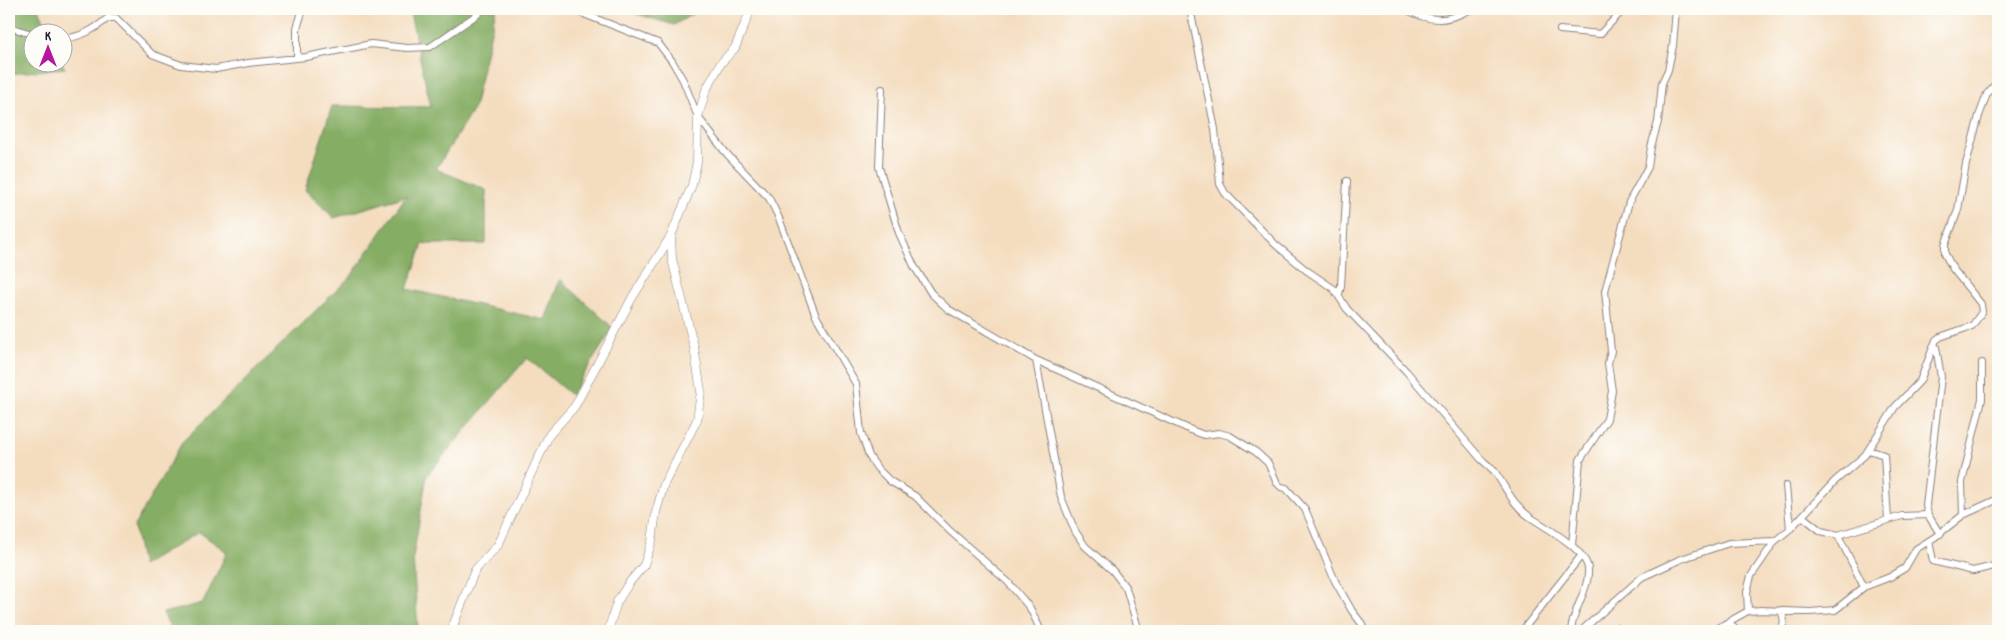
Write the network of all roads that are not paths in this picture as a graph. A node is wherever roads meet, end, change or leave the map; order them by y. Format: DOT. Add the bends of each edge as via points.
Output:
graph roads {
  1 [pos="303,9"];
  2 [pos="483,9"];
  3 [pos="571,9"];
  4 [pos="751,9"];
  5 [pos="1190,9"];
  6 [pos="1405,9"];
  7 [pos="1471,9"];
  8 [pos="1624,9"];
  9 [pos="1676,9"];
  10 [pos="9,27"];
  11 [pos="1560,30"];
  12 [pos="22,31"];
  13 [pos="72,38"];
  14 [pos="297,58"];
  15 [pos="1998,81"];
  16 [pos="882,89"];
  17 [pos="698,117"];
  18 [pos="1348,181"];
  19 [pos="671,236"];
  20 [pos="1339,294"];
  21 [pos="1936,346"];
  22 [pos="1036,360"];
  23 [pos="1982,363"];
  24 [pos="1869,450"];
  25 [pos="1786,486"];
  26 [pos="1998,499"];
  27 [pos="1928,515"];
  28 [pos="1963,515"];
  29 [pos="1802,516"];
  30 [pos="1888,520"];
  31 [pos="1790,529"];
  32 [pos="1940,534"];
  33 [pos="1838,535"];
  34 [pos="1775,541"];
  35 [pos="1929,541"];
  36 [pos="1572,545"];
  37 [pos="1581,556"];
  38 [pos="1998,565"];
  39 [pos="1864,587"];
  40 [pos="1781,610"];
  41 [pos="1748,611"];
  42 [pos="1729,621"];
  43 [pos="451,631"];
  44 [pos="608,631"];
  45 [pos="1042,631"];
  46 [pos="1139,631"];
  47 [pos="1364,631"];
  48 [pos="1522,631"];
  49 [pos="1571,631"];
  50 [pos="1581,631"];
  51 [pos="1712,631"];
  52 [pos="1736,631"];
  53 [pos="1778,631"];
  1 -- 14 [label="street" via="297,28"];
  2 -- 14 [label="street" via="430,47 371,44"];
  3 -- 17 [label="street" via="658,42 683,80"];
  4 -- 17 [label="street" via="735,48 712,78"];
  5 -- 20 [label="street" via="1215,129 1220,184 1230,200 1276,245"];
  6 -- 7 [label="street" via="1436,20 1459,16"];
  8 -- 11 [label="street" via="1600,34"];
  9 -- 36 [label="street" via="1673,46 1662,83 1648,167 1629,202 1605,291 1612,351 1608,363 1612,391 1607,419 1580,460"];
  10 -- 12 [label="street"];
  13 -- 14 [label="street" via="94,30 108,18 116,18 152,54 181,65 216,69"];
  15 -- 21 [label="street" via="1987,94 1979,116 1958,210 1945,245 1945,254 1953,269 1982,304 1982,312 1972,326 1940,337"];
  16 -- 22 [label="street" via="879,167 899,232 914,266 931,292 948,309"];
  17 -- 19 [label="street" via="697,162 692,185"];
  17 -- 45 [label="street" via="726,153 769,198 816,316 856,384 861,433 877,468 915,496 1008,582 1030,608"];
  18 -- 20 [label="street"];
  19 -- 43 [label="street" via="632,298 574,406 549,436 498,546 475,570"];
  19 -- 44 [label="street" via="672,258 694,347 701,392 697,420 664,484 644,565 617,602"];
  20 -- 36 [label="street" via="1347,309 1494,470 1511,499"];
  21 -- 24 [label="street" via="1920,381 1895,407"];
  21 -- 27 [label="street" via="1941,377 1927,489"];
  22 -- 46 [label="street" via="1067,516 1085,546 1113,571 1126,588"];
  22 -- 47 [label="street" via="1191,430 1204,435 1220,433 1230,436 1256,452 1268,463 1280,487 1286,488 1305,509 1335,580"];
  23 -- 28 [label="street" via="1982,399 1962,482"];
  24 -- 29 [label="street"];
  24 -- 30 [label="street" via="1884,455"];
  25 -- 31 [label="street"];
  26 -- 28 [label="street"];
  27 -- 30 [label="street"];
  27 -- 32 [label="street"];
  28 -- 32 [label="street"];
  29 -- 31 [label="street"];
  29 -- 33 [label="street" via="1820,531"];
  30 -- 33 [label="street"];
  31 -- 34 [label="street"];
  32 -- 35 [label="street"];
  33 -- 39 [label="street"];
  34 -- 41 [label="street" via="1751,576 1747,592"];
  34 -- 50 [label="street" via="1729,543 1681,559 1642,577"];
  35 -- 38 [label="street" via="1933,561 1973,571"];
  35 -- 39 [label="street" via="1916,549 1905,568"];
  36 -- 37 [label="street"];
  37 -- 48 [label="street"];
  37 -- 49 [label="street" via="1586,562 1587,579"];
  39 -- 40 [label="street" via="1834,610"];
  40 -- 41 [label="street"];
  40 -- 53 [label="street" via="1784,620"];
  41 -- 42 [label="street"];
  42 -- 51 [label="street"];
  42 -- 52 [label="street"];
}
